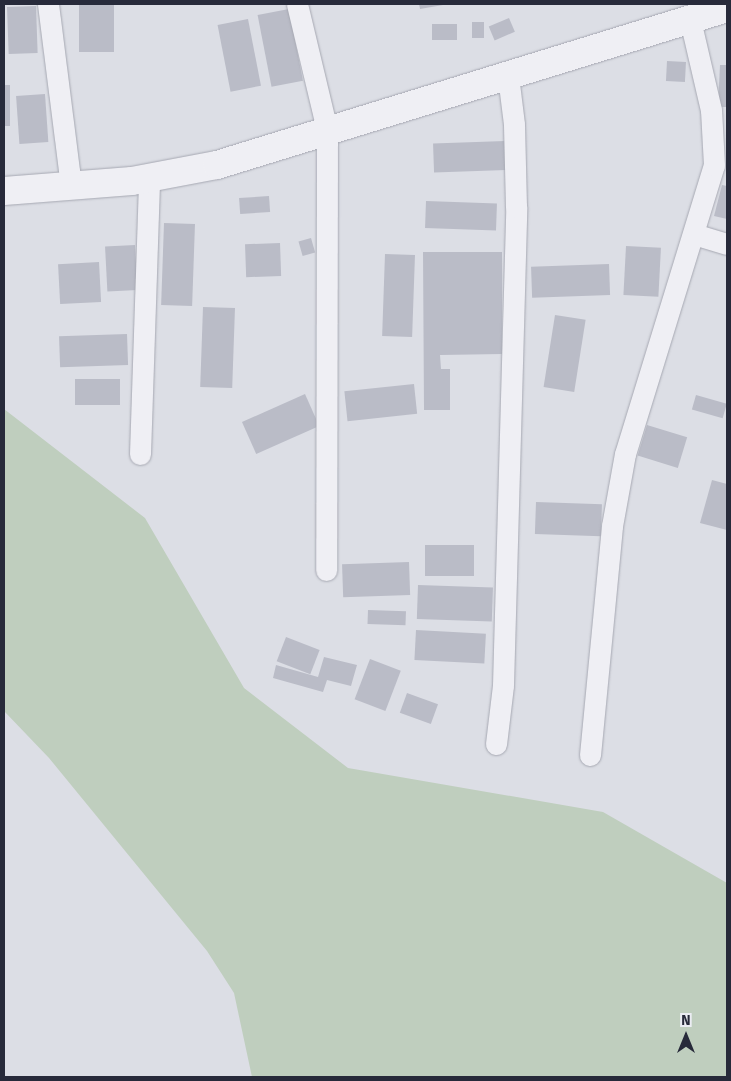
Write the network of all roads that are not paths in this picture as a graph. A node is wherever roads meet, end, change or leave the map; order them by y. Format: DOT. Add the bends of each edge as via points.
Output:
graph roads {
  1 [pos="48,4"];
  2 [pos="297,4"];
  3 [pos="727,8"];
  4 [pos="690,20"];
  5 [pos="508,76"];
  6 [pos="327,130"];
  7 [pos="149,178"];
  8 [pos="71,186"];
  9 [pos="4,191"];
  10 [pos="694,234"];
  11 [pos="727,244"];
  12 [pos="140,454"];
  13 [pos="326,570"];
  14 [pos="496,744"];
  15 [pos="590,755"];
  1 -- 8 [label="street"];
  2 -- 6 [label="street"];
  3 -- 4 [label="street"];
  4 -- 5 [label="street"];
  4 -- 10 [label="street" via="711,110 714,165"];
  5 -- 6 [label="street"];
  5 -- 14 [label="street" via="514,124 516,207 503,685"];
  6 -- 7 [label="street" via="217,165"];
  6 -- 13 [label="street"];
  7 -- 8 [label="street"];
  7 -- 12 [label="street"];
  8 -- 9 [label="street"];
  10 -- 11 [label="street"];
  10 -- 15 [label="street" via="625,454 612,526"];
}
